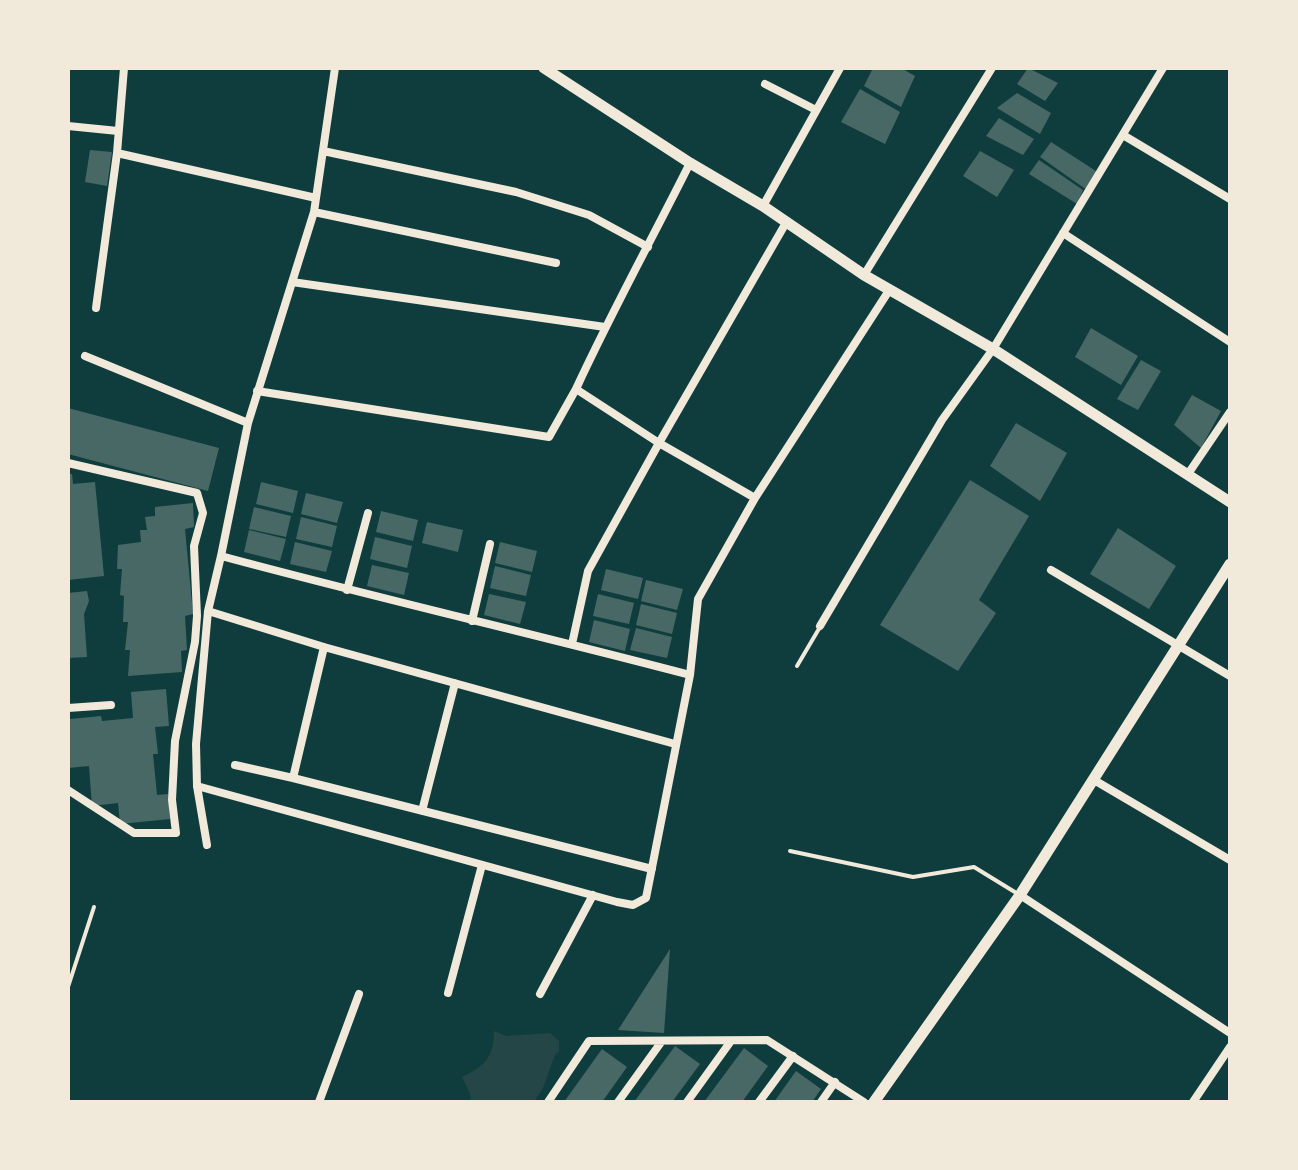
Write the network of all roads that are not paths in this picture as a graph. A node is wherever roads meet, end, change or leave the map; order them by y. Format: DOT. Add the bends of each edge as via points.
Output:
graph roads {
  1 [pos="124,68"];
  2 [pos="335,68"];
  3 [pos="544,68"];
  4 [pos="840,68"];
  5 [pos="992,68"];
  6 [pos="1163,68"];
  7 [pos="765,84"];
  8 [pos="816,110"];
  9 [pos="68,126"];
  10 [pos="118,131"];
  11 [pos="1123,135"];
  12 [pos="323,151"];
  13 [pos="117,153"];
  14 [pos="690,163"];
  15 [pos="316,198"];
  16 [pos="1230,199"];
  17 [pos="763,206"];
  18 [pos="314,212"];
  19 [pos="787,221"];
  20 [pos="1063,233"];
  21 [pos="648,247"];
  22 [pos="556,263"];
  23 [pos="864,275"];
  24 [pos="292,282"];
  25 [pos="890,289"];
  26 [pos="96,308"];
  27 [pos="605,327"];
  28 [pos="1230,342"];
  29 [pos="993,349"];
  30 [pos="85,356"];
  31 [pos="576,389"];
  32 [pos="257,391"];
  33 [pos="1230,412"];
  34 [pos="248,423"];
  35 [pos="659,443"];
  36 [pos="68,463"];
  37 [pos="1188,474"];
  38 [pos="755,498"];
  39 [pos="1230,502"];
  40 [pos="368,513"];
  41 [pos="490,544"];
  42 [pos="221,556"];
  43 [pos="1230,564"];
  44 [pos="1051,570"];
  45 [pos="347,590"];
  46 [pos="208,611"];
  47 [pos="472,621"];
  48 [pos="820,626"];
  49 [pos="572,644"];
  50 [pos="1180,645"];
  51 [pos="324,647"];
  52 [pos="797,666"];
  53 [pos="690,675"];
  54 [pos="1230,676"];
  55 [pos="455,683"];
  56 [pos="111,705"];
  57 [pos="68,708"];
  58 [pos="675,744"];
  59 [pos="235,765"];
  60 [pos="293,778"];
  61 [pos="1094,780"];
  62 [pos="197,786"];
  63 [pos="68,790"];
  64 [pos="422,811"];
  65 [pos="207,845"];
  66 [pos="790,851"];
  67 [pos="1230,860"];
  68 [pos="482,865"];
  69 [pos="652,869"];
  70 [pos="593,895"];
  71 [pos="1020,895"];
  72 [pos="94,907"];
  73 [pos="68,987"];
  74 [pos="448,993"];
  75 [pos="359,994"];
  76 [pos="540,994"];
  77 [pos="1230,1033"];
  78 [pos="662,1041"];
  79 [pos="731,1041"];
  80 [pos="1230,1047"];
  81 [pos="793,1056"];
  82 [pos="835,1082"];
  83 [pos="319,1102"];
  84 [pos="548,1102"];
  85 [pos="618,1102"];
  86 [pos="687,1102"];
  87 [pos="759,1102"];
  88 [pos="821,1102"];
  89 [pos="864,1102"];
  90 [pos="874,1102"];
  91 [pos="1193,1102"];
  1 -- 10 [label="street"];
  2 -- 12 [label="street"];
  3 -- 14 [label="street"];
  4 -- 8 [label="street"];
  5 -- 23 [label="street"];
  6 -- 11 [label="street"];
  7 -- 8 [label="street"];
  8 -- 17 [label="street"];
  9 -- 10 [label="street"];
  10 -- 13 [label="street"];
  11 -- 16 [label="street"];
  11 -- 20 [label="street"];
  12 -- 15 [label="street"];
  12 -- 21 [label="street" via="516,192 589,215"];
  13 -- 15 [label="street"];
  13 -- 26 [label="street"];
  14 -- 17 [label="street"];
  14 -- 21 [label="street"];
  15 -- 18 [label="street"];
  17 -- 19 [label="street"];
  18 -- 22 [label="street"];
  18 -- 24 [label="street"];
  19 -- 23 [label="street"];
  19 -- 35 [label="street"];
  20 -- 28 [label="street"];
  20 -- 29 [label="street"];
  21 -- 27 [label="street"];
  23 -- 25 [label="street"];
  24 -- 27 [label="street"];
  24 -- 32 [label="street"];
  25 -- 29 [label="street"];
  25 -- 38 [label="street"];
  27 -- 31 [label="street"];
  29 -- 37 [label="street"];
  29 -- 48 [label="street" via="942,420"];
  30 -- 34 [label="street"];
  31 -- 32 [label="street" via="549,437"];
  31 -- 35 [label="street"];
  32 -- 34 [label="street"];
  33 -- 37 [label="street"];
  34 -- 42 [label="street"];
  35 -- 38 [label="street"];
  35 -- 49 [label="street" via="588,571"];
  36 -- 63 [label="street" via="197,493 203,513 194,546 195,642 175,741 176,833 134,833"];
  37 -- 39 [label="street"];
  38 -- 53 [label="street" via="698,599"];
  40 -- 45 [label="street"];
  41 -- 47 [label="street"];
  42 -- 45 [label="street"];
  42 -- 46 [label="street"];
  43 -- 50 [label="street"];
  44 -- 50 [label="street"];
  45 -- 47 [label="street"];
  46 -- 51 [label="street"];
  46 -- 62 [label="street"];
  47 -- 49 [label="street"];
  48 -- 52 [label="lane"];
  49 -- 53 [label="street"];
  50 -- 54 [label="street"];
  50 -- 61 [label="street"];
  51 -- 55 [label="street"];
  51 -- 60 [label="street"];
  53 -- 58 [label="street"];
  55 -- 58 [label="street"];
  55 -- 64 [label="street"];
  56 -- 57 [label="street"];
  58 -- 69 [label="street"];
  59 -- 60 [label="street"];
  60 -- 64 [label="street"];
  61 -- 67 [label="street"];
  61 -- 71 [label="street"];
  62 -- 65 [label="street"];
  62 -- 68 [label="street"];
  64 -- 69 [label="street"];
  66 -- 71 [label="lane" via="913,877 974,867"];
  68 -- 70 [label="street"];
  68 -- 74 [label="street"];
  69 -- 70 [label="street" via="646,898 633,905"];
  70 -- 76 [label="street"];
  71 -- 77 [label="street"];
  71 -- 90 [label="street"];
  72 -- 73 [label="lane"];
  75 -- 83 [label="street"];
  78 -- 79 [label="street"];
  78 -- 84 [label="street" via="589,1041"];
  78 -- 85 [label="street"];
  79 -- 81 [label="street" via="767,1040"];
  79 -- 86 [label="street"];
  80 -- 91 [label="street"];
  81 -- 82 [label="street"];
  81 -- 87 [label="street"];
  82 -- 88 [label="street"];
  82 -- 89 [label="street"];
}
